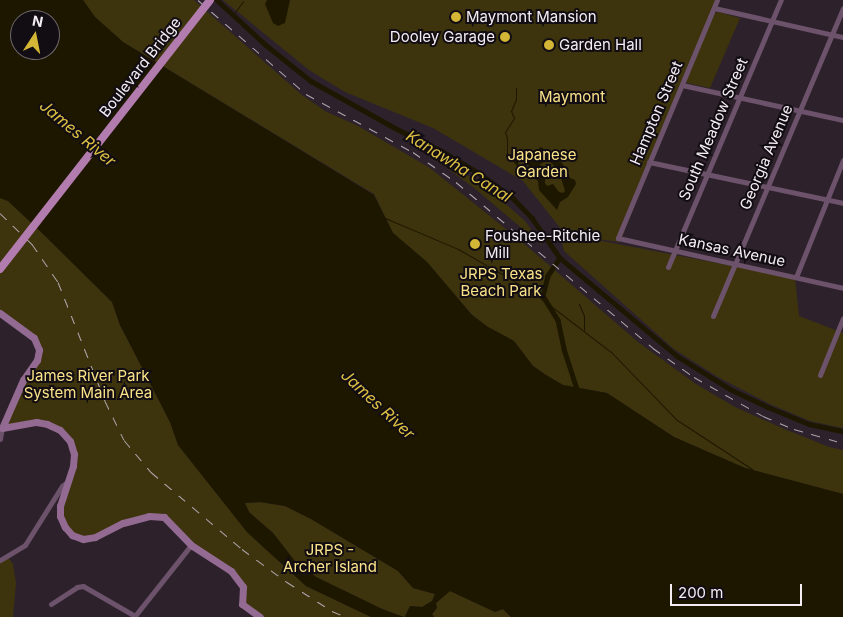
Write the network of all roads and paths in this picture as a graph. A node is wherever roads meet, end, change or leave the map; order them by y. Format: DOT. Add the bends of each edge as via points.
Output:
graph roads {
  1 [pos="210,0"];
  2 [pos="717,0"];
  3 [pos="781,0"];
  4 [pos="714,8"];
  5 [pos="843,8"];
  6 [pos="772,21"];
  7 [pos="832,34"];
  8 [pos="843,37"];
  9 [pos="682,85"];
  10 [pos="740,97"];
  11 [pos="800,111"];
  12 [pos="843,120"];
  13 [pos="843,160"];
  14 [pos="649,162"];
  15 [pos="708,174"];
  16 [pos="767,187"];
  17 [pos="827,200"];
  18 [pos="843,203"];
  19 [pos="618,236"];
  20 [pos="675,251"];
  21 [pos="735,264"];
  22 [pos="668,267"];
  23 [pos="0,269"];
  24 [pos="796,277"];
  25 [pos="843,288"];
  26 [pos="0,314"];
  27 [pos="713,316"];
  28 [pos="843,318"];
  29 [pos="820,375"];
  30 [pos="2,428"];
  31 [pos="0,439"];
  32 [pos="70,480"];
  33 [pos="191,545"];
  34 [pos="0,560"];
  35 [pos="51,604"];
  36 [pos="135,617"];
  37 [pos="260,617"];
  1 -- 23 [label="main road, Boulevard Bridge, bridge"];
  2 -- 4 [label="street, Hampton Street"];
  3 -- 6 [label="street, South Meadow Street"];
  4 -- 6 [label="street"];
  4 -- 9 [label="street, Hampton Street"];
  5 -- 7 [label="street, Georgia Avenue"];
  6 -- 7 [label="street"];
  6 -- 10 [label="street, South Meadow Street"];
  7 -- 8 [label="street"];
  7 -- 11 [label="street, Georgia Avenue"];
  9 -- 10 [label="street"];
  9 -- 14 [label="street, Hampton Street"];
  10 -- 11 [label="street"];
  10 -- 15 [label="street, South Meadow Street"];
  11 -- 12 [label="street"];
  11 -- 16 [label="street, Georgia Avenue"];
  13 -- 17 [label="street"];
  14 -- 15 [label="street"];
  14 -- 19 [label="street, Hampton Street"];
  15 -- 16 [label="street"];
  15 -- 20 [label="street, South Meadow Street"];
  16 -- 17 [label="street"];
  16 -- 21 [label="street, Georgia Avenue"];
  17 -- 18 [label="street"];
  17 -- 24 [label="street"];
  19 -- 20 [label="street, Kansas Avenue"];
  20 -- 21 [label="street, Kansas Avenue"];
  20 -- 22 [label="street, South Meadow Street"];
  21 -- 24 [label="street, Kansas Avenue"];
  21 -- 27 [label="street, Georgia Avenue"];
  24 -- 25 [label="street, Kansas Avenue"];
  26 -- 30 [label="street" via="34,338 40,350 38,360 24,380"];
  28 -- 29 [label="street"];
  30 -- 31 [label="street"];
  30 -- 32 [label="street" via="36,422 60,430 73,448"];
  32 -- 33 [label="street" via="60,506 60,516 72,535 83,539 95,537 123,523 158,515 168,519"];
  32 -- 34 [label="street" via="62,486 25,545"];
  33 -- 36 [label="street"];
  33 -- 37 [label="street" via="230,571 243,587 242,604"];
  35 -- 36 [label="street" via="84,586"];
}
